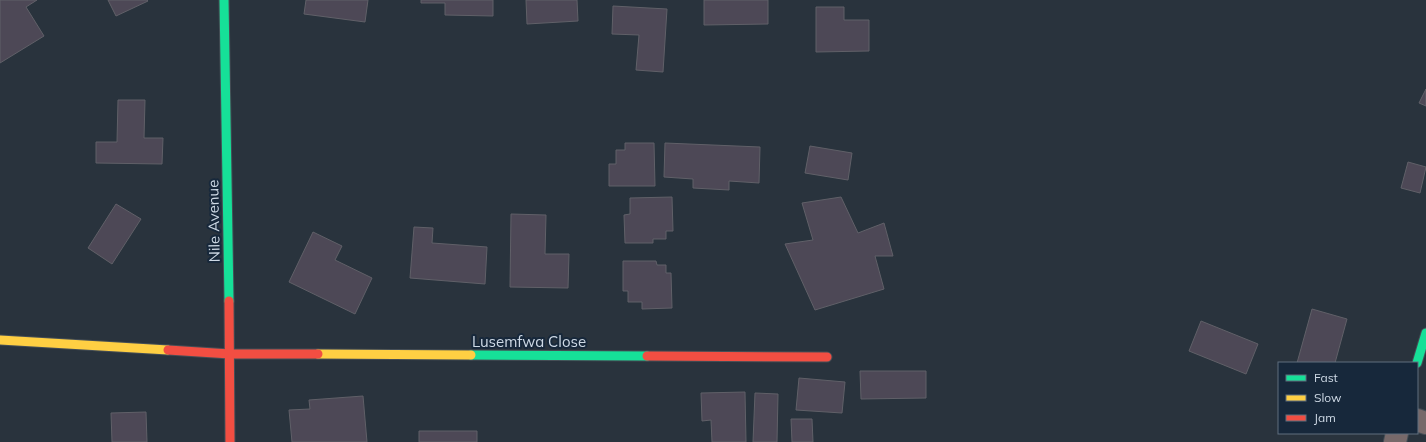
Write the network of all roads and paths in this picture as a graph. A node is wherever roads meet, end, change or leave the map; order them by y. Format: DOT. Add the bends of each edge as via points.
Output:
graph roads {
  1 [pos="224,0"];
  2 [pos="1426,333"];
  3 [pos="0,340"];
  4 [pos="230,354"];
  5 [pos="827,357"];
  6 [pos="1417,362"];
  7 [pos="230,442"];
  1 -- 4 [label="street, Nile Avenue"];
  2 -- 6 [label="street"];
  3 -- 4 [label="street, Lusemfwa Close"];
  4 -- 5 [label="street, Lusemfwa Close"];
  4 -- 7 [label="street, Nile Avenue"];
}
